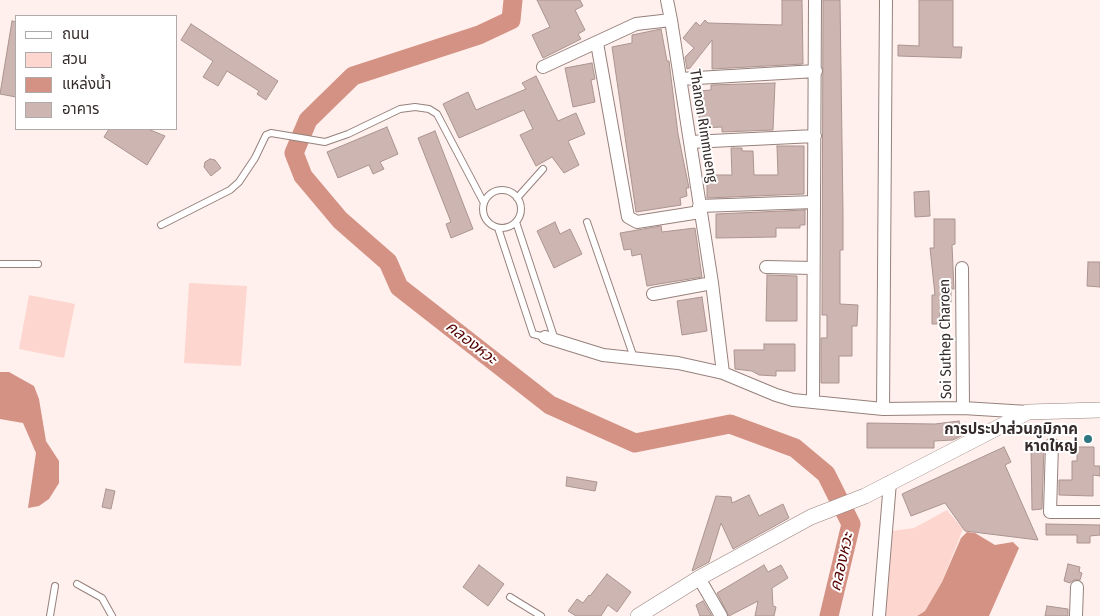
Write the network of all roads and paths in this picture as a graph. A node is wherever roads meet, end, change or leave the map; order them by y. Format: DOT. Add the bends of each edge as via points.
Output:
graph roads {
  1 [pos="667,0"];
  2 [pos="815,0"];
  3 [pos="886,0"];
  4 [pos="671,20"];
  5 [pos="597,43"];
  6 [pos="543,67"];
  7 [pos="816,72"];
  8 [pos="680,79"];
  9 [pos="816,136"];
  10 [pos="690,142"];
  11 [pos="543,169"];
  12 [pos="517,198"];
  13 [pos="814,202"];
  14 [pos="484,203"];
  15 [pos="700,209"];
  16 [pos="516,222"];
  17 [pos="588,222"];
  18 [pos="161,225"];
  19 [pos="498,228"];
  20 [pos="0,264"];
  21 [pos="38,264"];
  22 [pos="766,267"];
  23 [pos="813,268"];
  24 [pos="962,268"];
  25 [pos="712,283"];
  26 [pos="653,294"];
  27 [pos="551,340"];
  28 [pos="634,358"];
  29 [pos="723,373"];
  30 [pos="813,402"];
  31 [pos="964,408"];
  32 [pos="883,409"];
  33 [pos="1100,410"];
  34 [pos="1028,412"];
  35 [pos="1052,444"];
  36 [pos="890,482"];
  37 [pos="1100,512"];
  38 [pos="698,578"];
  39 [pos="77,584"];
  40 [pos="55,586"];
  41 [pos="1077,587"];
  42 [pos="510,597"];
  43 [pos="50,616"];
  44 [pos="112,616"];
  45 [pos="541,616"];
  46 [pos="638,616"];
  47 [pos="721,616"];
  48 [pos="879,616"];
  49 [pos="1076,616"];
  1 -- 4 [label="street, Thanon Rimmueng"];
  2 -- 7 [label="street"];
  3 -- 32 [label="street"];
  4 -- 5 [label="street" via="636,24"];
  4 -- 8 [label="street, Thanon Rimmueng"];
  5 -- 6 [label="street"];
  5 -- 15 [label="street" via="628,217 637,222"];
  7 -- 8 [label="street"];
  7 -- 9 [label="street"];
  8 -- 10 [label="street, Thanon Rimmueng"];
  9 -- 10 [label="street"];
  9 -- 13 [label="street"];
  10 -- 15 [label="street, Thanon Rimmueng"];
  11 -- 12 [label="lane"];
  12 -- 14 [label="lane" via="502,190 491,194"];
  12 -- 16 [label="lane" via="521,210"];
  13 -- 15 [label="street"];
  13 -- 23 [label="street"];
  14 -- 18 [label="lane" via="437,114 414,107 400,109 325,142 271,133 266,135 255,158 230,190"];
  14 -- 19 [label="lane" via="484,216"];
  15 -- 25 [label="street, Thanon Rimmueng"];
  16 -- 19 [label="lane"];
  16 -- 27 [label="lane"];
  17 -- 28 [label="lane"];
  19 -- 27 [label="lane" via="533,334"];
  20 -- 21 [label="lane"];
  22 -- 23 [label="street"];
  23 -- 30 [label="street"];
  24 -- 31 [label="street, Soi Suthep Charoen"];
  25 -- 26 [label="street"];
  25 -- 29 [label="street, Thanon Rimmueng"];
  27 -- 28 [label="street" via="603,355"];
  28 -- 29 [label="street"];
  29 -- 30 [label="street" via="776,396"];
  30 -- 32 [label="street"];
  31 -- 32 [label="street"];
  31 -- 34 [label="street"];
  33 -- 34 [label="street"];
  34 -- 36 [label="street"];
  35 -- 37 [label="street" via="1050,512"];
  36 -- 38 [label="street" via="866,496 811,517"];
  36 -- 48 [label="street"];
  38 -- 46 [label="street"];
  38 -- 47 [label="street"];
  39 -- 44 [label="lane" via="102,598"];
  40 -- 43 [label="lane"];
  41 -- 49 [label="street"];
  42 -- 45 [label="lane"];
}
